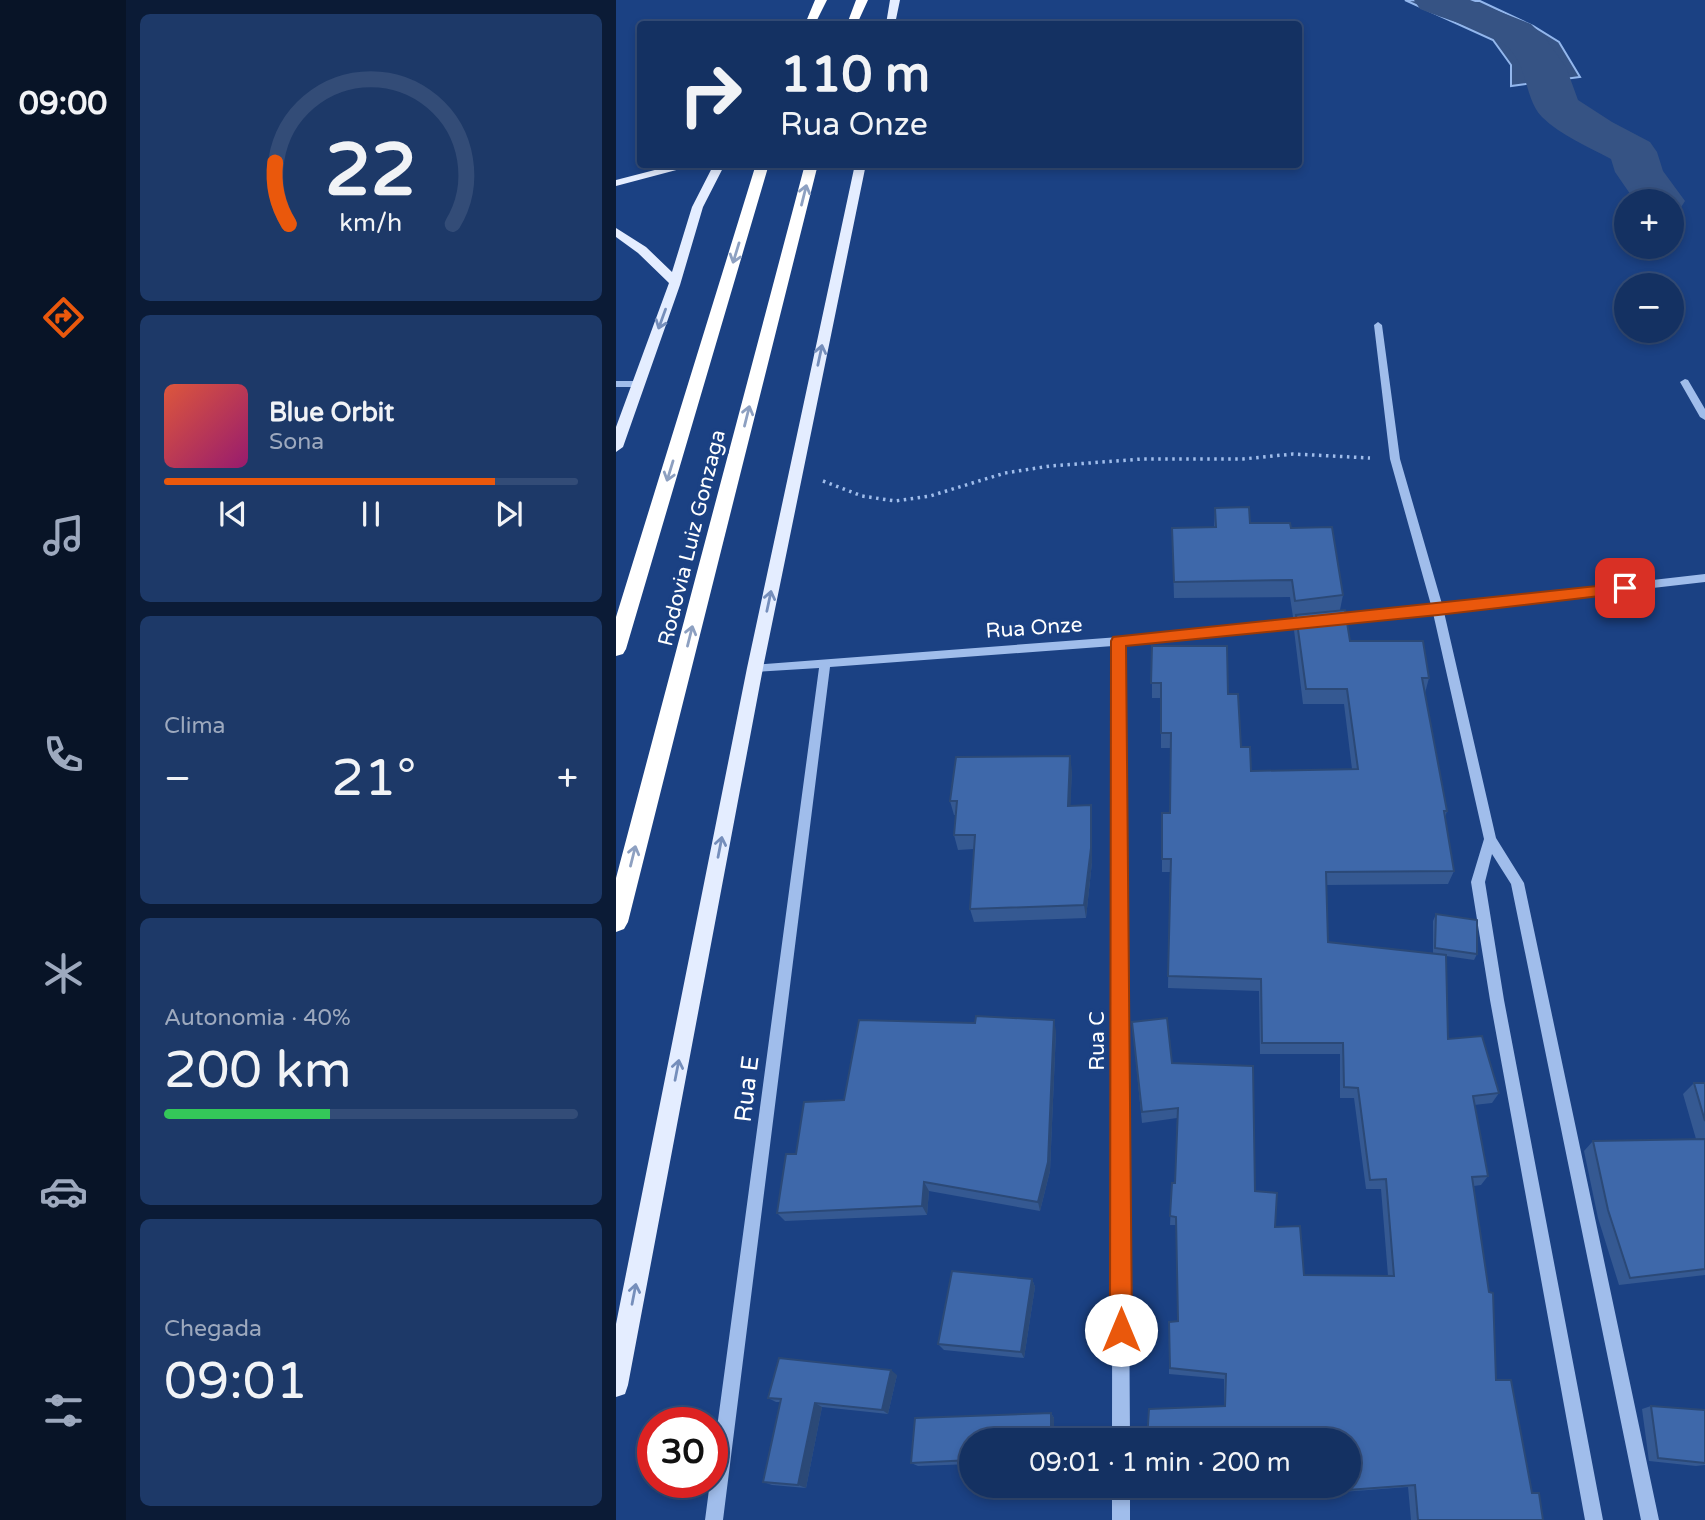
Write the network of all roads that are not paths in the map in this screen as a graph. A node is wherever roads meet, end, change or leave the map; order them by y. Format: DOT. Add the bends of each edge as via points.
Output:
graph roads {
  1 [pos="821,0"];
  2 [pos="862,0"];
  3 [pos="895,0"];
  4 [pos="811,21"];
  5 [pos="853,21"];
  6 [pos="891,21"];
  7 [pos="678,168"];
  8 [pos="718,168"];
  9 [pos="762,168"];
  10 [pos="810,168"];
  11 [pos="860,168"];
  12 [pos="616,183"];
  13 [pos="616,232"];
  14 [pos="675,282"];
  15 [pos="1378,326"];
  16 [pos="1685,382"];
  17 [pos="616,384"];
  18 [pos="638,384"];
  19 [pos="1705,417"];
  20 [pos="616,447"];
  21 [pos="1705,578"];
  22 [pos="1438,610"];
  23 [pos="1119,641"];
  24 [pos="616,649"];
  25 [pos="825,663"];
  26 [pos="755,668"];
  27 [pos="1490,839"];
  28 [pos="616,922"];
  29 [pos="616,1385"];
  30 [pos="1121,1428"];
  31 [pos="1121,1498"];
  32 [pos="714,1520"];
  33 [pos="1121,1520"];
  34 [pos="1594,1520"];
  35 [pos="1650,1520"];
  1 -- 4 [label="highway"];
  2 -- 5 [label="highway"];
  3 -- 6 [label="main road"];
  7 -- 12 [label="main road"];
  8 -- 14 [label="main road" via="700,202"];
  9 -- 24 [label="highway, Rodovia Luiz Gonzaga, one-way"];
  28 -- 10 [label="highway, Rodovia Luiz Gonzaga, one-way"];
  26 -- 11 [label="main road, one-way"];
  13 -- 14 [label="main road"];
  14 -- 18 [label="main road, one-way"];
  15 -- 22 [label="street" via="1395,459"];
  16 -- 19 [label="street"];
  17 -- 18 [label="street"];
  18 -- 20 [label="main road"];
  21 -- 22 [label="street, Rua Onze"];
  22 -- 23 [label="street, Rua Onze"];
  22 -- 27 [label="street"];
  23 -- 25 [label="street, Rua Onze"];
  23 -- 30 [label="street, Rua C"];
  25 -- 26 [label="street, Rua Onze"];
  25 -- 32 [label="street, Rua E"];
  29 -- 26 [label="main road, one-way"];
  27 -- 34 [label="street" via="1478,882"];
  27 -- 35 [label="street" via="1517,883"];
  31 -- 33 [label="street"];
}
